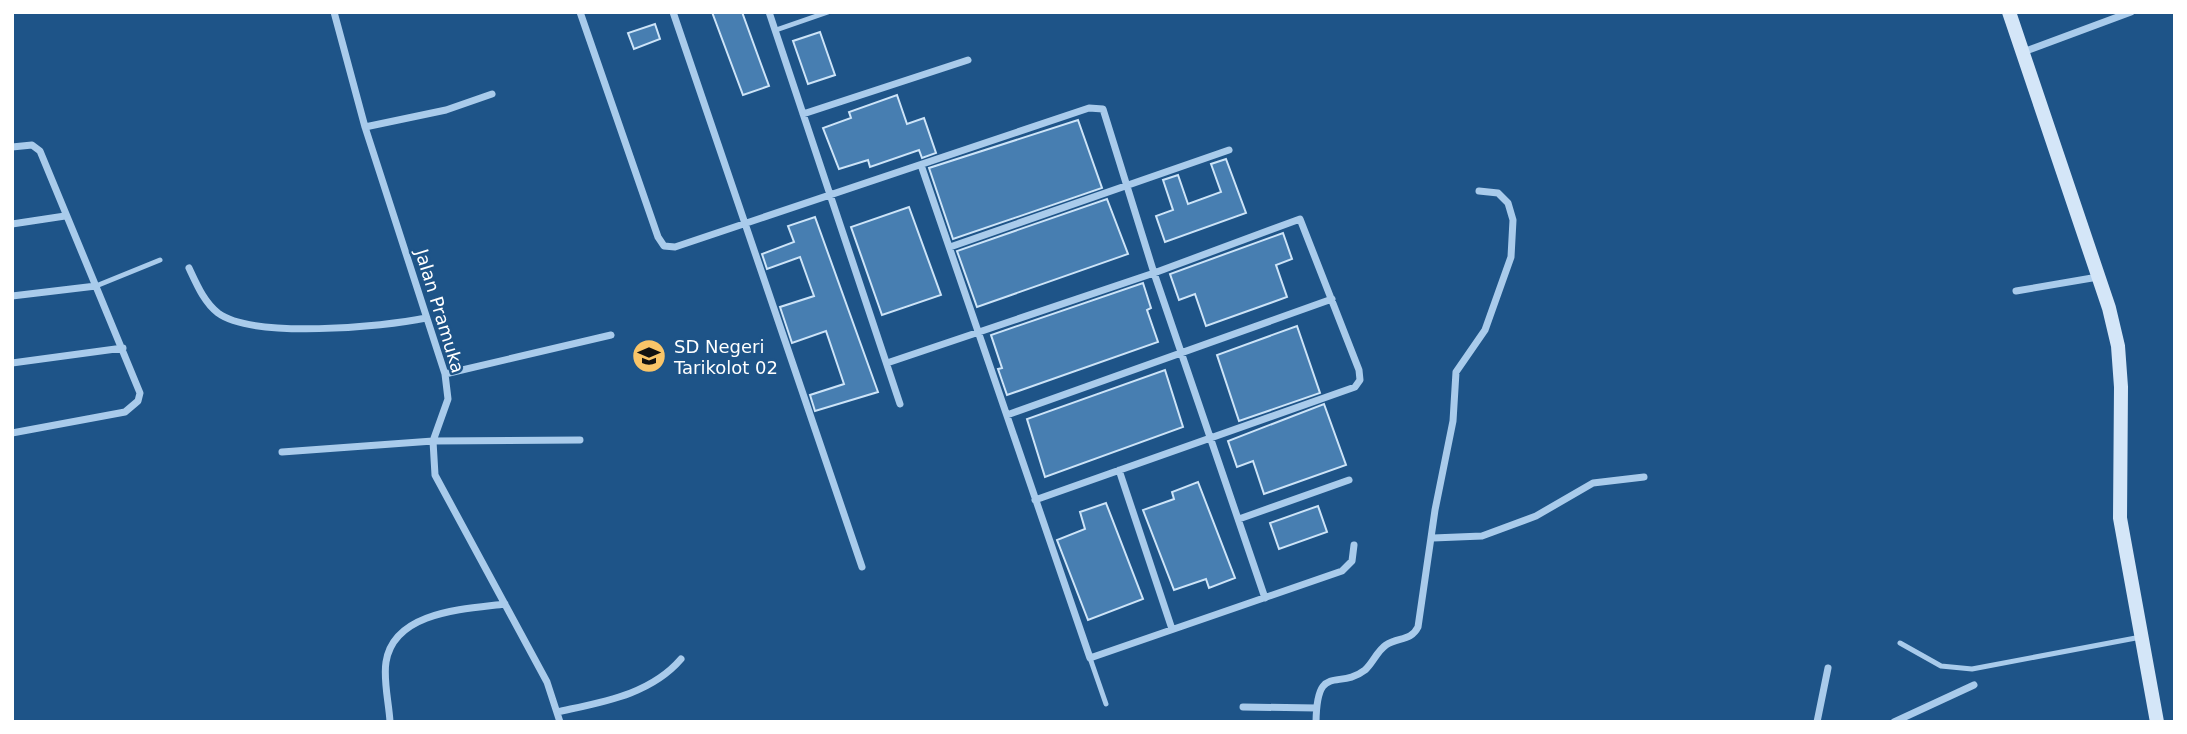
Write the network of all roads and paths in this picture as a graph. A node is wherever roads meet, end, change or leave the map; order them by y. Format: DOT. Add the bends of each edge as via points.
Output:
graph roads {
  1 [pos="334,12"];
  2 [pos="580,12"];
  3 [pos="673,12"];
  4 [pos="769,12"];
  5 [pos="828,12"];
  6 [pos="2009,12"];
  7 [pos="2131,12"];
  8 [pos="776,30"];
  9 [pos="2023,52"];
  10 [pos="968,60"];
  11 [pos="492,94"];
  12 [pos="803,114"];
  13 [pos="365,127"];
  14 [pos="12,147"];
  15 [pos="1229,150"];
  16 [pos="921,165"];
  17 [pos="1129,186"];
  18 [pos="1479,191"];
  19 [pos="830,194"];
  20 [pos="65,216"];
  21 [pos="743,223"];
  22 [pos="12,224"];
  23 [pos="950,247"];
  24 [pos="160,260"];
  25 [pos="189,268"];
  26 [pos="1154,273"];
  27 [pos="2098,277"];
  28 [pos="96,286"];
  29 [pos="2016,291"];
  30 [pos="12,296"];
  31 [pos="1332,299"];
  32 [pos="426,318"];
  33 [pos="978,334"];
  34 [pos="611,335"];
  35 [pos="123,348"];
  36 [pos="1180,351"];
  37 [pos="12,363"];
  38 [pos="887,363"];
  39 [pos="445,374"];
  40 [pos="900,404"];
  41 [pos="1007,415"];
  42 [pos="12,433"];
  43 [pos="1209,436"];
  44 [pos="580,440"];
  45 [pos="433,441"];
  46 [pos="282,452"];
  47 [pos="1119,470"];
  48 [pos="1644,477"];
  49 [pos="1349,480"];
  50 [pos="1035,500"];
  51 [pos="1240,519"];
  52 [pos="1433,538"];
  53 [pos="1354,545"];
  54 [pos="862,566"];
  55 [pos="1265,598"];
  56 [pos="505,604"];
  57 [pos="1172,629"];
  58 [pos="2141,637"];
  59 [pos="1900,643"];
  60 [pos="1090,657"];
  61 [pos="681,659"];
  62 [pos="1828,668"];
  63 [pos="1974,685"];
  64 [pos="1106,704"];
  65 [pos="1244,707"];
  66 [pos="1316,708"];
  67 [pos="558,712"];
  68 [pos="390,722"];
  69 [pos="560,722"];
  70 [pos="1316,722"];
  71 [pos="1817,722"];
  72 [pos="1894,722"];
  73 [pos="2157,722"];
  1 -- 13 [label="street, Jalan Pramuka"];
  2 -- 21 [label="street" via="664,246 675,247"];
  3 -- 21 [label="street"];
  4 -- 8 [label="street"];
  5 -- 8 [label="lane"];
  6 -- 9 [label="street"];
  7 -- 9 [label="street"];
  8 -- 12 [label="street"];
  9 -- 27 [label="street"];
  10 -- 12 [label="street"];
  11 -- 13 [label="street" via="446,110"];
  12 -- 19 [label="street"];
  13 -- 32 [label="street, Jalan Pramuka"];
  14 -- 20 [label="street" via="32,145 40,152"];
  15 -- 17 [label="street"];
  16 -- 17 [label="street" via="1096,106 1106,115"];
  16 -- 19 [label="street"];
  16 -- 23 [label="street"];
  17 -- 23 [label="street"];
  17 -- 26 [label="street"];
  18 -- 52 [label="street" via="1498,194 1508,203 1513,220 1511,257 1485,330 1456,372 1456,402"];
  19 -- 21 [label="street"];
  19 -- 38 [label="street"];
  20 -- 22 [label="street"];
  20 -- 28 [label="street"];
  21 -- 54 [label="street"];
  23 -- 33 [label="street"];
  24 -- 28 [label="lane"];
  25 -- 32 [label="street" via="201,294 217,313 256,327 371,326"];
  26 -- 31 [label="street" via="1298,218"];
  26 -- 33 [label="street"];
  26 -- 36 [label="street"];
  27 -- 29 [label="street"];
  27 -- 58 [label="street" via="2118,346 2118,498"];
  28 -- 30 [label="street"];
  28 -- 35 [label="street"];
  31 -- 36 [label="street"];
  31 -- 43 [label="street" via="1359,370 1355,387"];
  32 -- 39 [label="street, Jalan Pramuka"];
  33 -- 38 [label="street"];
  33 -- 41 [label="street"];
  34 -- 39 [label="street"];
  35 -- 37 [label="street"];
  35 -- 42 [label="street" via="140,393 133,408"];
  36 -- 41 [label="street"];
  36 -- 43 [label="street"];
  38 -- 40 [label="street"];
  39 -- 45 [label="street, Jalan Pramuka" via="448,399"];
  41 -- 50 [label="street"];
  43 -- 47 [label="street"];
  43 -- 51 [label="street"];
  44 -- 45 [label="street"];
  45 -- 46 [label="street"];
  45 -- 56 [label="street, Jalan Pramuka" via="435,475"];
  47 -- 50 [label="street"];
  47 -- 57 [label="street"];
  48 -- 52 [label="street" via="1593,483 1536,516 1482,536"];
  49 -- 51 [label="street"];
  50 -- 60 [label="street"];
  51 -- 55 [label="street"];
  52 -- 66 [label="street" via="1415,634 1385,646 1362,672 1332,679 1318,695"];
  53 -- 55 [label="street" via="1352,561 1342,571"];
  55 -- 57 [label="street"];
  56 -- 67 [label="street, Jalan Pramuka"];
  56 -- 68 [label="street" via="455,611 419,621 399,633 386,661"];
  57 -- 60 [label="street"];
  58 -- 59 [label="lane" via="1972,669 1941,666"];
  58 -- 73 [label="street"];
  60 -- 64 [label="lane"];
  61 -- 67 [label="street" via="652,684 614,700"];
  62 -- 71 [label="street"];
  63 -- 72 [label="street"];
  65 -- 66 [label="street"];
  66 -- 70 [label="street"];
  67 -- 69 [label="street, Jalan Pramuka"];
}
